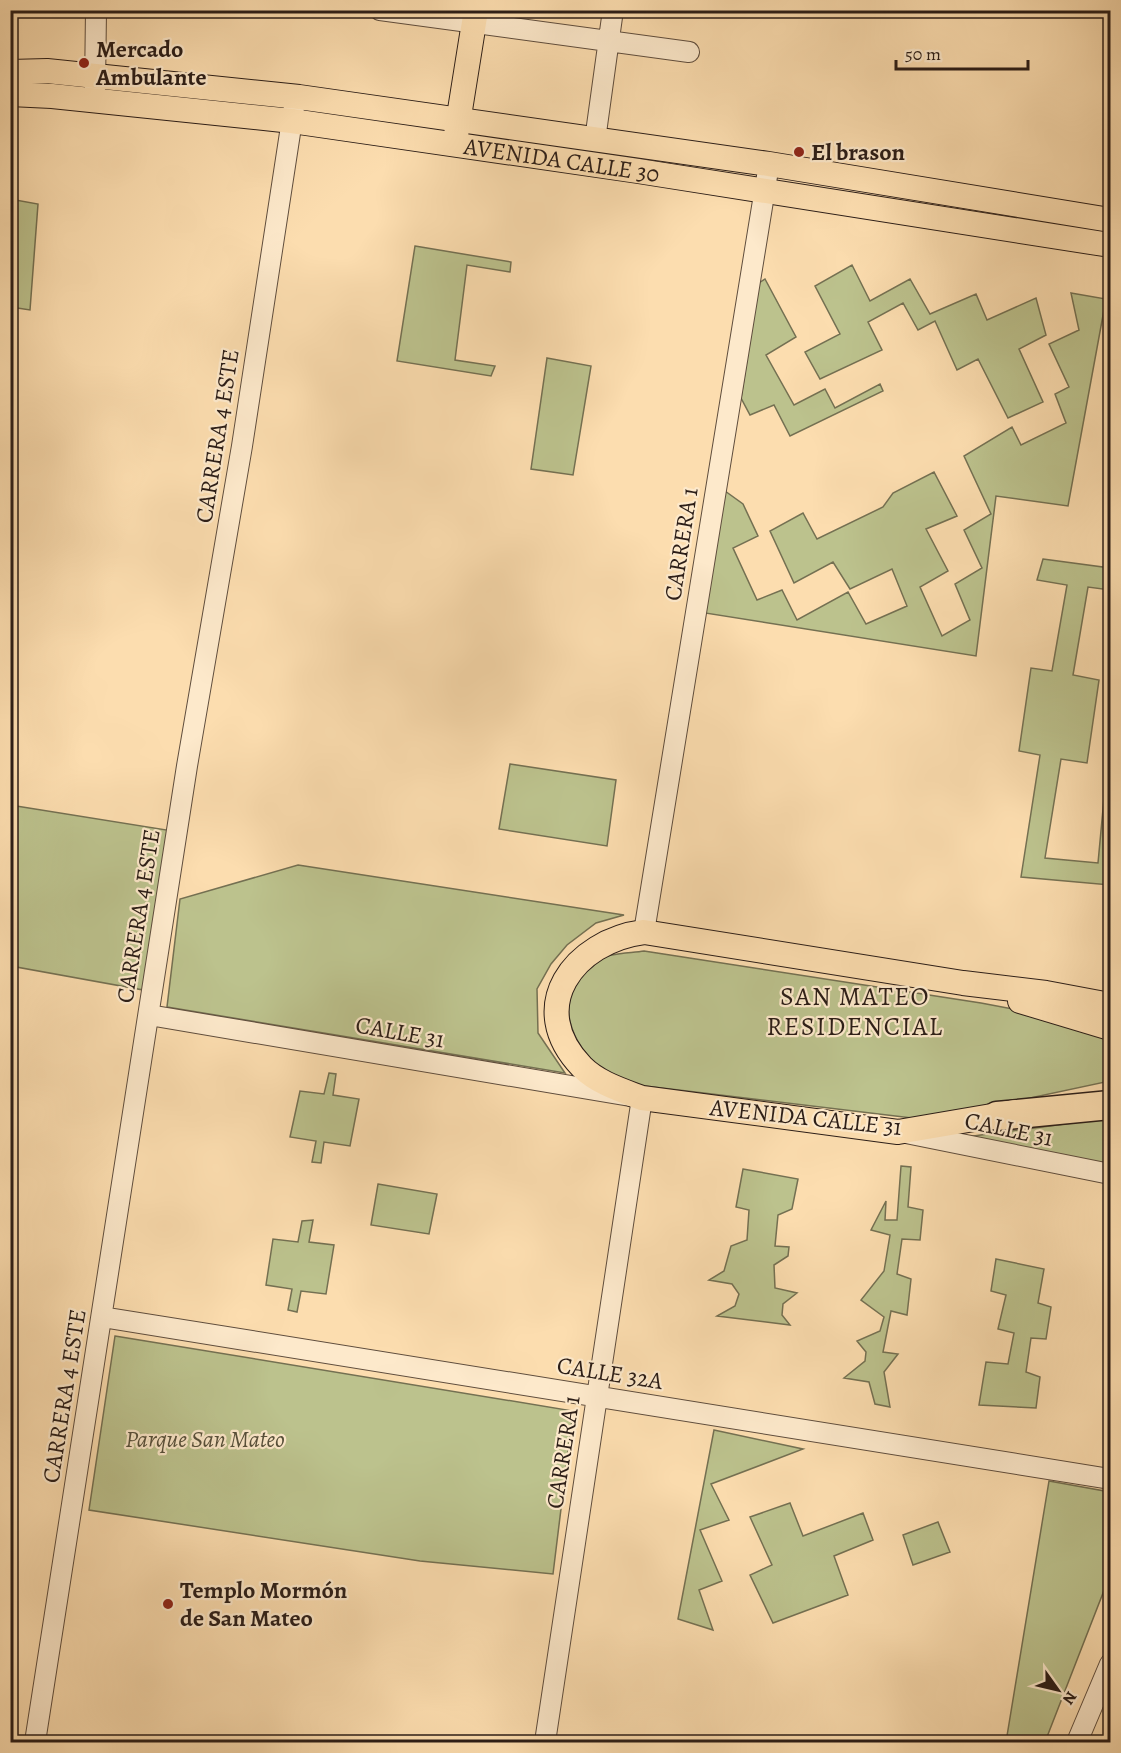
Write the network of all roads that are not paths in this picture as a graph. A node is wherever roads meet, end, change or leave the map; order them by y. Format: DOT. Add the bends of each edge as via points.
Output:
graph roads {
  1 [pos="96,10"];
  2 [pos="613,10"];
  3 [pos="380,11"];
  4 [pos="475,17"];
  5 [pos="609,41"];
  6 [pos="688,52"];
  7 [pos="10,72"];
  8 [pos="96,75"];
  9 [pos="10,94"];
  10 [pos="296,97"];
  11 [pos="94,100"];
  12 [pos="292,121"];
  13 [pos="456,132"];
  14 [pos="595,140"];
  15 [pos="769,164"];
  16 [pos="765,192"];
  17 [pos="1110,220"];
  18 [pos="1110,245"];
  19 [pos="644,932"];
  20 [pos="963,983"];
  21 [pos="1110,1005"];
  22 [pos="149,1015"];
  23 [pos="1110,1028"];
  24 [pos="1110,1093"];
  25 [pos="642,1098"];
  26 [pos="1110,1105"];
  27 [pos="997,1116"];
  28 [pos="898,1132"];
  29 [pos="1110,1174"];
  30 [pos="102,1317"];
  31 [pos="597,1396"];
  32 [pos="1110,1479"];
  33 [pos="1110,1664"];
  34 [pos="35,1743"];
  35 [pos="545,1743"];
  36 [pos="1077,1743"];
  1 -- 8 [label="street"];
  2 -- 5 [label="street"];
  3 -- 4 [label="street"];
  4 -- 5 [label="street"];
  4 -- 13 [label="main road"];
  5 -- 6 [label="street"];
  5 -- 14 [label="street"];
  7 -- 8 [label="main road, AVENIDA CALLE 30"];
  8 -- 10 [label="main road, AVENIDA CALLE 30"];
  8 -- 11 [label="street"];
  9 -- 11 [label="main road, AVENIDA CALLE 30"];
  10 -- 12 [label="street, CARRERA 4 ESTE"];
  10 -- 13 [label="main road, AVENIDA CALLE 30"];
  11 -- 12 [label="main road, AVENIDA CALLE 30"];
  12 -- 13 [label="main road, AVENIDA CALLE 30"];
  12 -- 22 [label="street, CARRERA 4 ESTE"];
  13 -- 14 [label="main road, AVENIDA CALLE 30"];
  13 -- 16 [label="main road, AVENIDA CALLE 30"];
  14 -- 15 [label="main road, AVENIDA CALLE 30"];
  15 -- 16 [label="street, CARRERA 1"];
  15 -- 17 [label="main road, AVENIDA CALLE 30"];
  16 -- 18 [label="main road, AVENIDA CALLE 30"];
  16 -- 19 [label="street, CARRERA 1"];
  19 -- 20 [label="main road"];
  19 -- 25 [label="main road, AVENIDA CALLE 31" via="607,941 579,960 564,981 555,1009 558,1031 584,1068 613,1087"];
  20 -- 21 [label="main road"];
  20 -- 23 [label="main road"];
  22 -- 25 [label="street, CALLE 31"];
  22 -- 30 [label="street, CARRERA 4 ESTE"];
  24 -- 27 [label="main road, AVENIDA CALLE 31"];
  25 -- 28 [label="main road, AVENIDA CALLE 31"];
  25 -- 31 [label="street, CARRERA 1"];
  26 -- 27 [label="highway"];
  27 -- 28 [label="main road, AVENIDA CALLE 31"];
  28 -- 29 [label="street, CALLE 31"];
  30 -- 31 [label="street, CALLE 32A"];
  30 -- 34 [label="street, CARRERA 4 ESTE"];
  31 -- 32 [label="street, CALLE 32A"];
  31 -- 35 [label="street, CARRERA 1"];
  33 -- 36 [label="street"];
}
